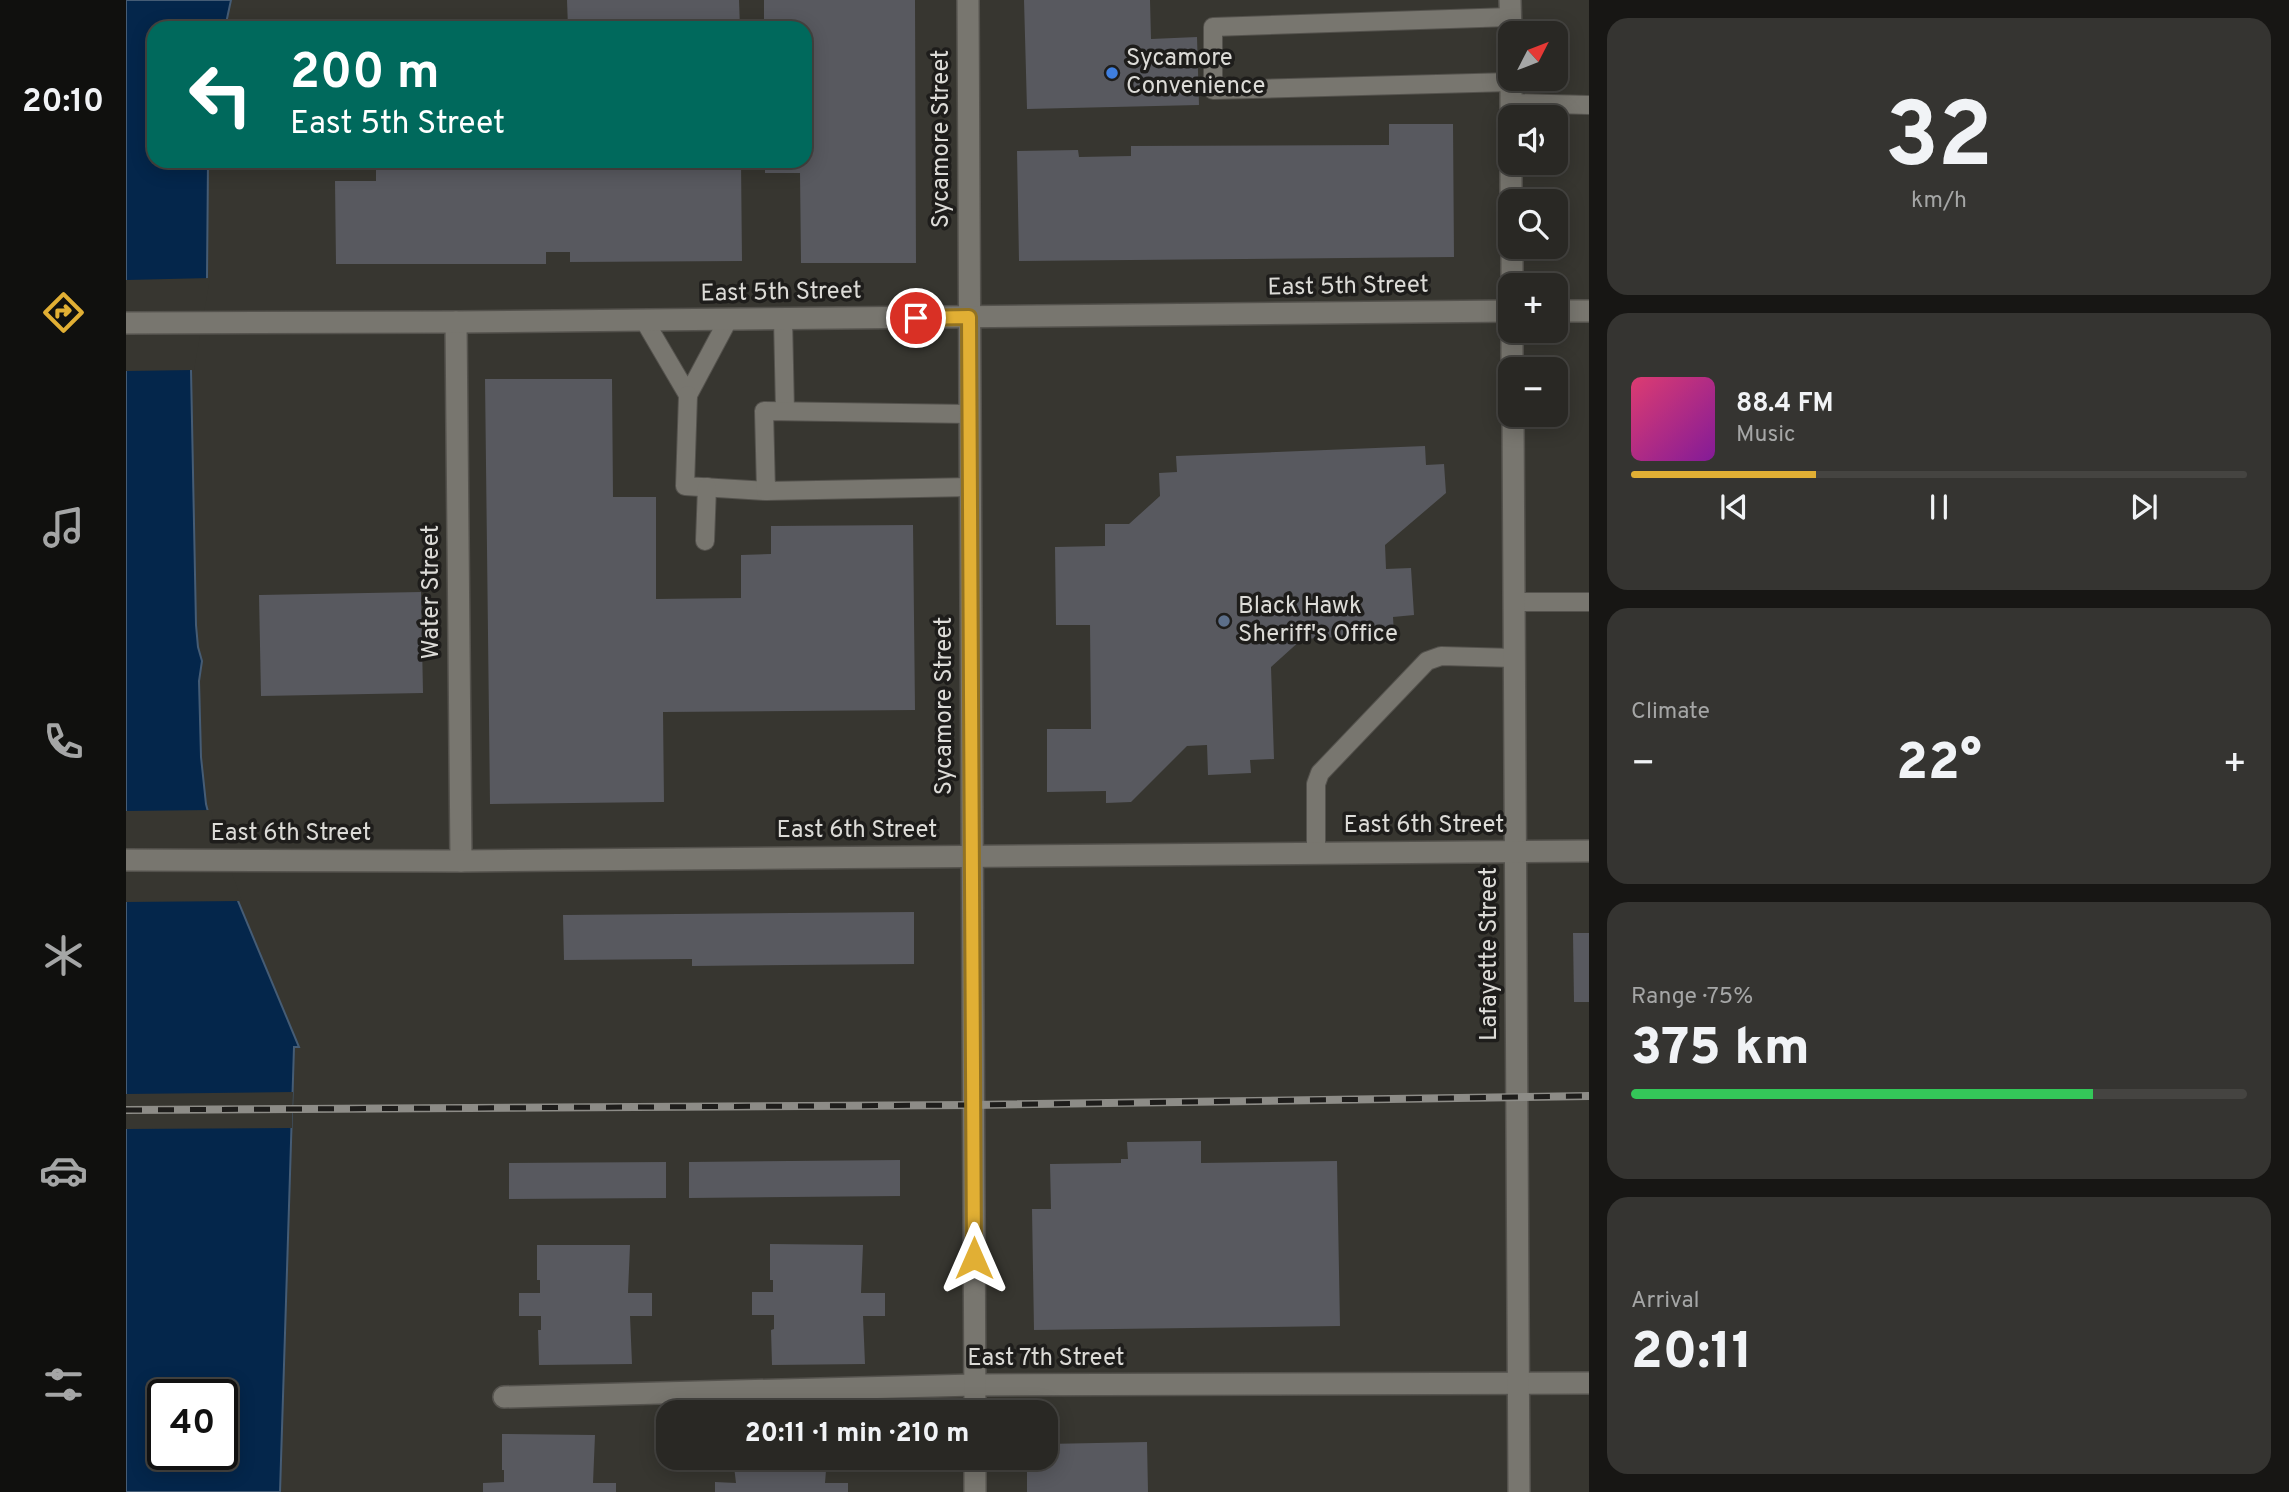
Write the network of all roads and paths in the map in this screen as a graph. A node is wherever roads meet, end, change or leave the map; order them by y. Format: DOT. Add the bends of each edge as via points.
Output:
graph roads {
  1 [pos="968,0"];
  2 [pos="1510,17"];
  3 [pos="1511,95"];
  4 [pos="1589,105"];
  5 [pos="1568,311"];
  6 [pos="1589,311"];
  7 [pos="1498,312"];
  8 [pos="969,317"];
  9 [pos="783,319"];
  10 [pos="644,320"];
  11 [pos="728,320"];
  12 [pos="456,322"];
  13 [pos="126,323"];
  14 [pos="688,395"];
  15 [pos="785,411"];
  16 [pos="970,414"];
  17 [pos="1513,427"];
  18 [pos="707,487"];
  19 [pos="971,487"];
  20 [pos="766,491"];
  21 [pos="705,541"];
  22 [pos="1514,602"];
  23 [pos="1589,602"];
  24 [pos="1514,658"];
  25 [pos="1589,851"];
  26 [pos="1515,852"];
  27 [pos="1317,853"];
  28 [pos="972,856"];
  29 [pos="126,860"];
  30 [pos="461,860"];
  31 [pos="1589,1382"];
  32 [pos="1519,1383"];
  33 [pos="974,1385"];
  34 [pos="503,1397"];
  35 [pos="975,1400"];
  36 [pos="975,1470"];
  37 [pos="975,1492"];
  38 [pos="1520,1492"];
  1 -- 8 [label="street, Sycamore Street"];
  2 -- 3 [label="lane" via="1213,27 1213,90"];
  3 -- 4 [label="lane"];
  5 -- 6 [label="street"];
  7 -- 8 [label="street, East 5th Street"];
  8 -- 9 [label="street, East 5th Street"];
  8 -- 16 [label="street, Sycamore Street"];
  9 -- 11 [label="street, East 5th Street"];
  9 -- 15 [label="lane"];
  10 -- 11 [label="street, East 5th Street"];
  10 -- 12 [label="street, East 5th Street"];
  10 -- 14 [label="lane"];
  11 -- 14 [label="lane"];
  12 -- 13 [label="street, East 5th Street"];
  12 -- 30 [label="street, Water Street"];
  14 -- 18 [label="lane" via="685,486"];
  15 -- 16 [label="lane"];
  15 -- 20 [label="lane" via="764,411"];
  16 -- 19 [label="street, Sycamore Street"];
  17 -- 22 [label="street, Lafayette Street"];
  18 -- 20 [label="lane"];
  18 -- 21 [label="lane"];
  19 -- 20 [label="lane"];
  19 -- 28 [label="street, Sycamore Street"];
  22 -- 23 [label="lane"];
  22 -- 24 [label="street, Lafayette Street"];
  24 -- 26 [label="street, Lafayette Street"];
  24 -- 27 [label="lane" via="1441,656 1427,661 1320,773 1316,784"];
  25 -- 26 [label="street, East 6th Street"];
  26 -- 27 [label="street, East 6th Street"];
  26 -- 32 [label="street, Lafayette Street"];
  27 -- 28 [label="street, East 6th Street"];
  28 -- 30 [label="street, East 6th Street"];
  28 -- 33 [label="street, Sycamore Street"];
  29 -- 30 [label="street, East 6th Street"];
  31 -- 32 [label="street, East 7th Street"];
  32 -- 33 [label="street, East 7th Street"];
  32 -- 38 [label="street, Lafayette Street"];
  33 -- 34 [label="street, East 7th Street"];
  33 -- 35 [label="street, Sycamore Street"];
  36 -- 37 [label="street"];
}
